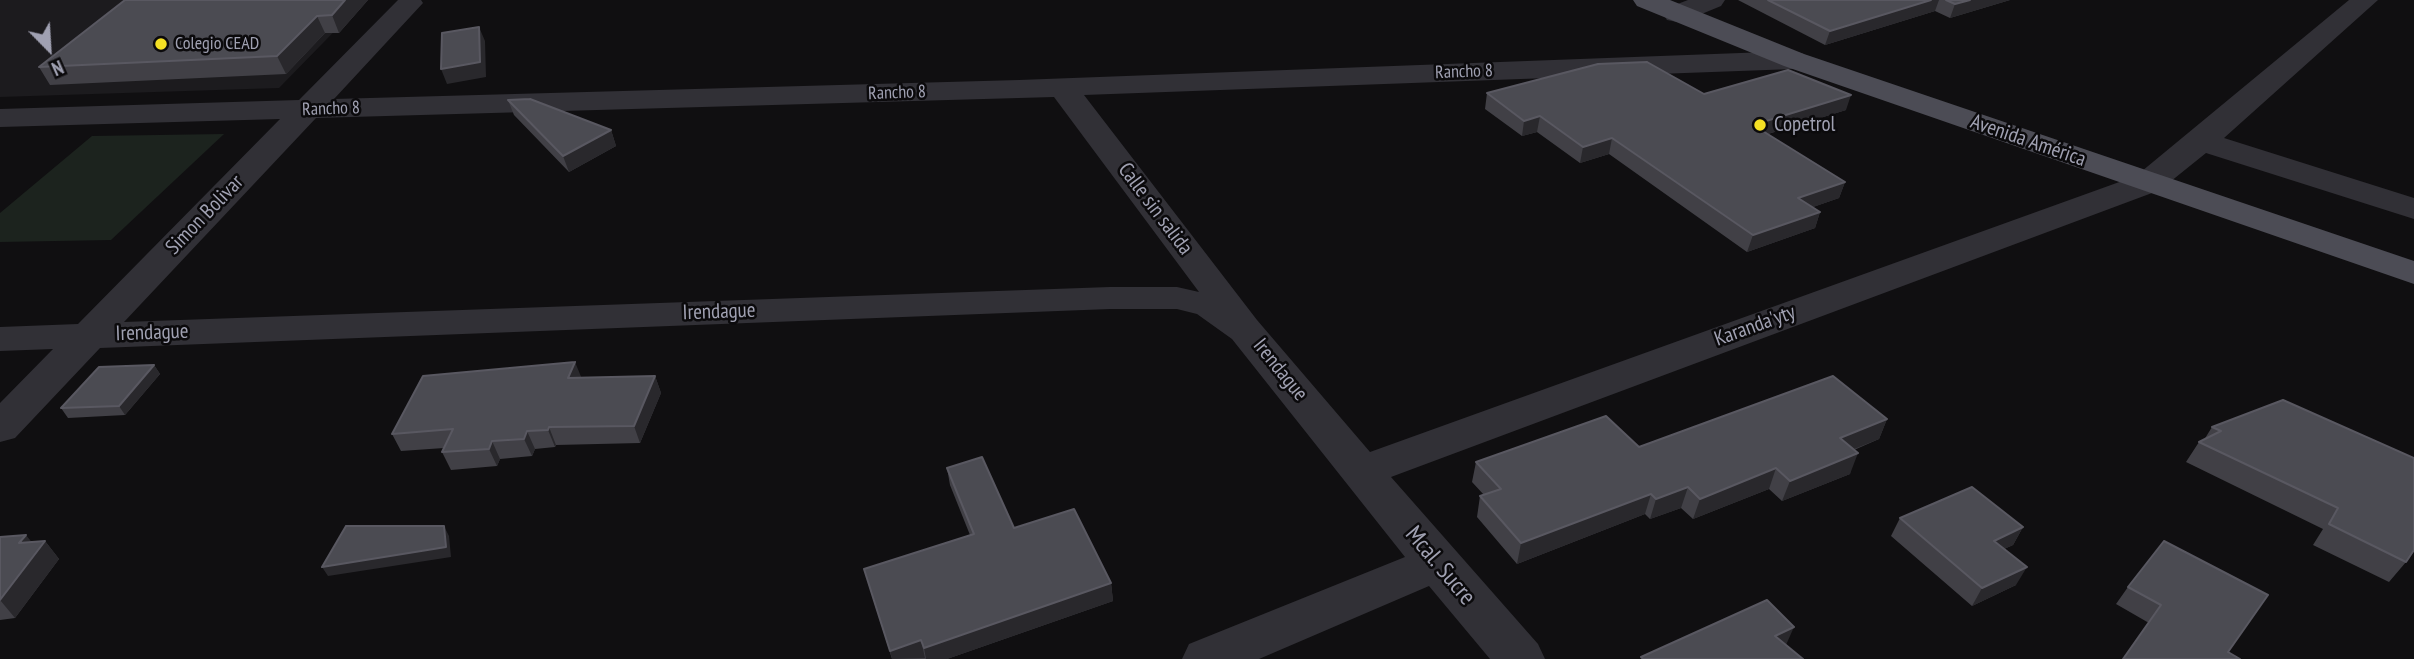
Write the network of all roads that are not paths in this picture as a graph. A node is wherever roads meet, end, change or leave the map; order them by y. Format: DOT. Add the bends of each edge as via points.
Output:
graph roads {
  1 [pos="1646,0"];
  2 [pos="1712,0"];
  3 [pos="2365,0"];
  4 [pos="410,3"];
  5 [pos="1677,14"];
  6 [pos="1794,60"];
  7 [pos="1063,88"];
  8 [pos="308,109"];
  9 [pos="0,118"];
  10 [pos="2201,141"];
  11 [pos="2147,183"];
  12 [pos="2414,209"];
  13 [pos="2414,273"];
  14 [pos="1246,330"];
  15 [pos="87,335"];
  16 [pos="0,339"];
  17 [pos="0,428"];
  18 [pos="1363,471"];
  19 [pos="1437,563"];
  20 [pos="1207,659"];
  21 [pos="1520,659"];
  1 -- 5 [label="main road, Avenida América"];
  2 -- 5 [label="street"];
  3 -- 10 [label="street, Karanda'yty"];
  4 -- 8 [label="street, Simon Bolivar"];
  5 -- 6 [label="main road, Avenida América"];
  6 -- 7 [label="street, Rancho 8"];
  6 -- 11 [label="main road, Avenida América"];
  7 -- 8 [label="street, Rancho 8"];
  7 -- 14 [label="street, Calle sin salida"];
  8 -- 9 [label="street, Rancho 8"];
  8 -- 15 [label="street, Simon Bolivar"];
  10 -- 11 [label="street, Karanda'yty"];
  10 -- 12 [label="street"];
  11 -- 13 [label="main road, Avenida América"];
  11 -- 18 [label="street, Karanda'yty"];
  14 -- 15 [label="street, Irendague" via="1210,306 1177,298 1110,298"];
  14 -- 18 [label="street, Irendague"];
  15 -- 16 [label="street, Irendague"];
  15 -- 17 [label="street, Simon Bolivar"];
  18 -- 19 [label="street, Mcal. Sucre"];
  19 -- 20 [label="street"];
  19 -- 21 [label="street, Mcal. Sucre"];
}
